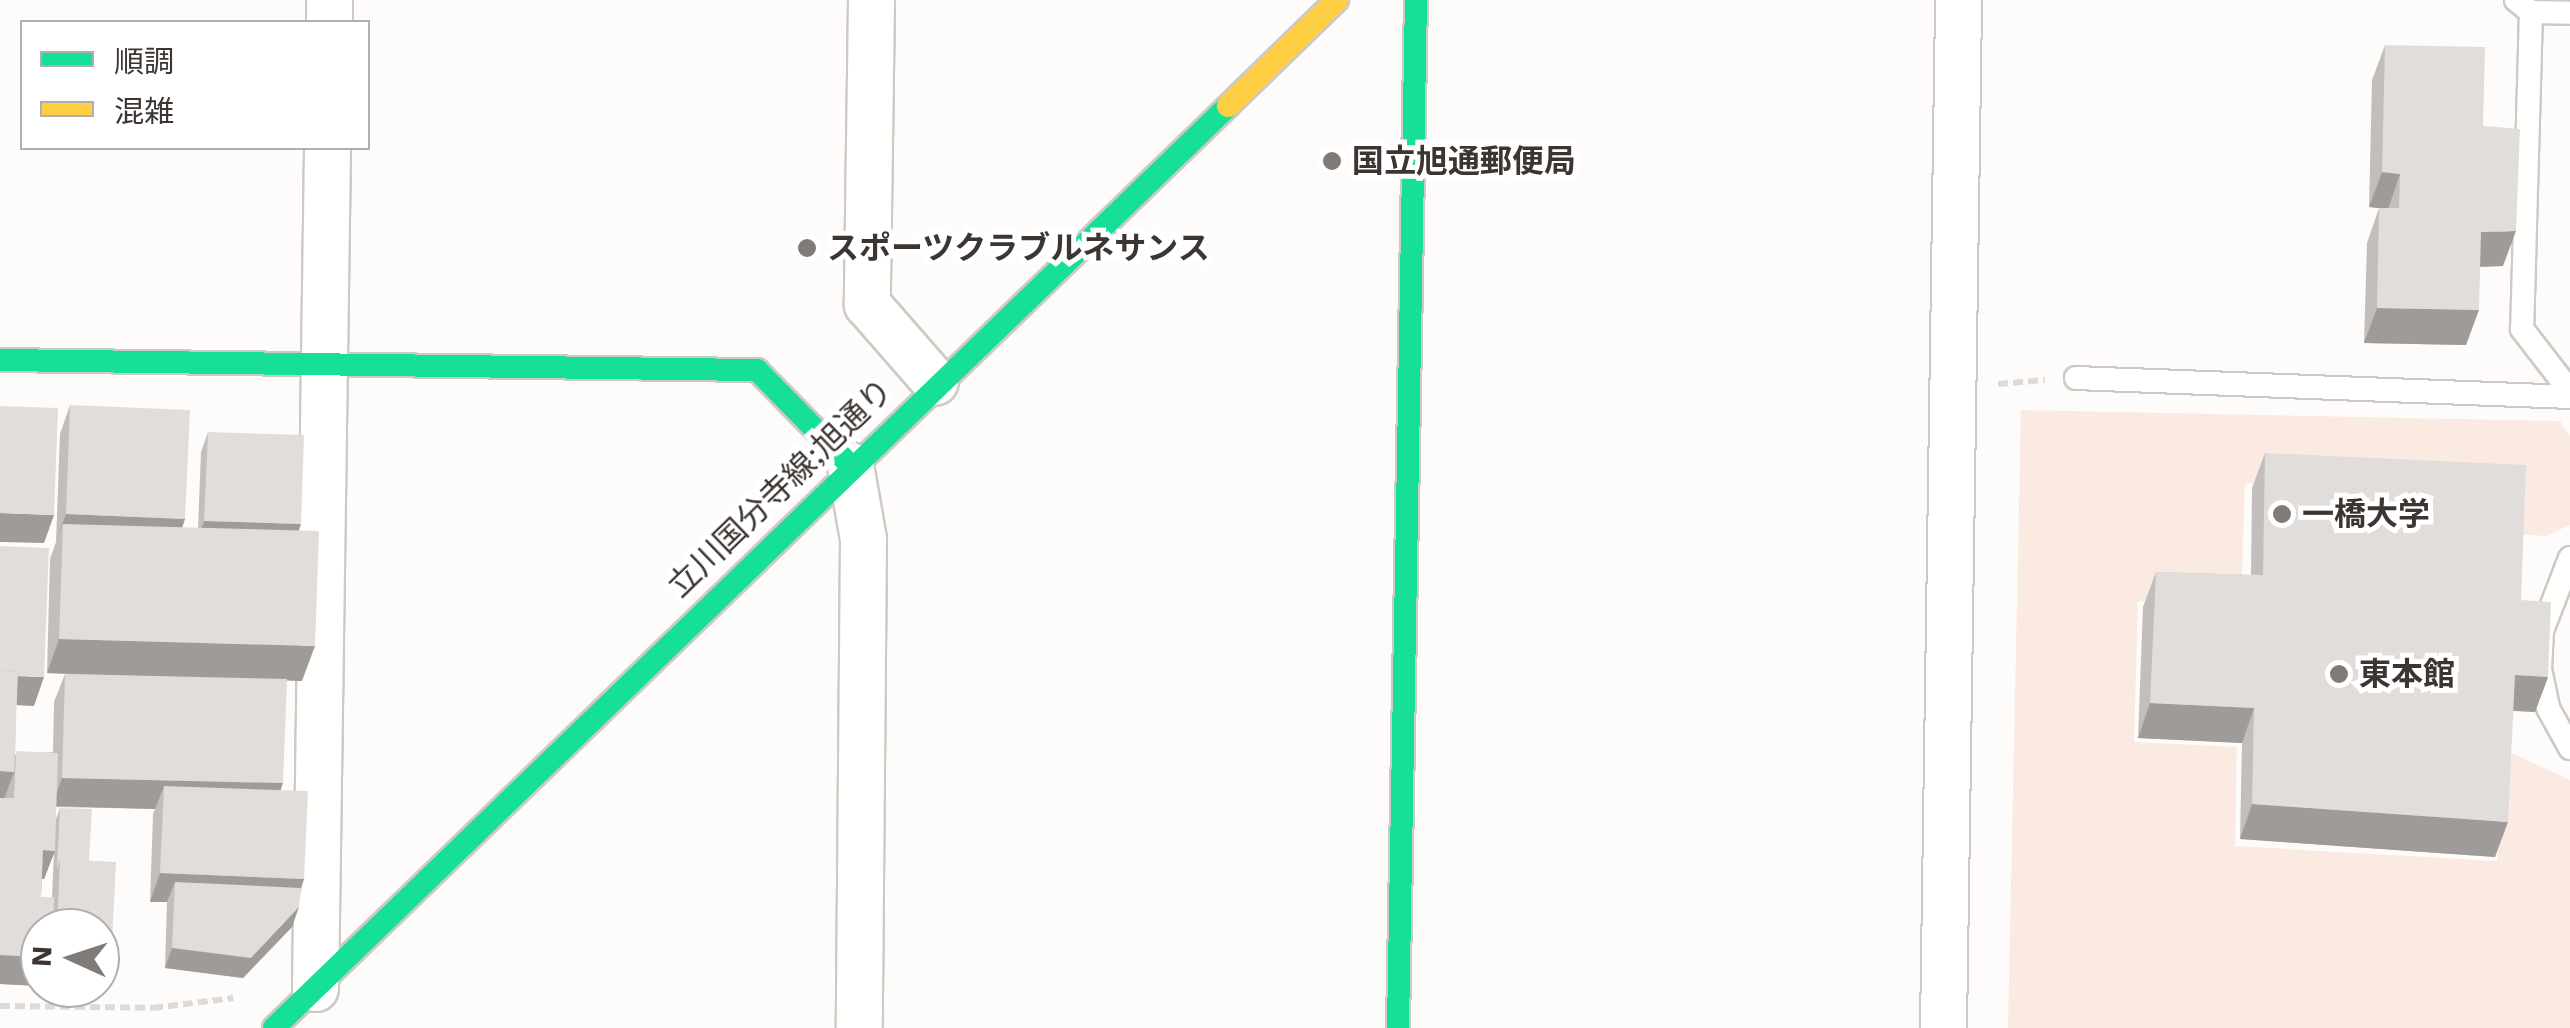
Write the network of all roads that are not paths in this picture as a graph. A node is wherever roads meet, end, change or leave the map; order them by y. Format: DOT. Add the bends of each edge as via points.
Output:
graph roads {
  1 [pos="871,0"];
  2 [pos="1337,0"];
  3 [pos="1416,0"];
  4 [pos="1958,0"];
  5 [pos="2524,6"];
  6 [pos="2570,13"];
  7 [pos="327,150"];
  8 [pos="0,360"];
  9 [pos="324,367"];
  10 [pos="2076,378"];
  11 [pos="935,382"];
  12 [pos="2570,394"];
  13 [pos="850,464"];
  14 [pos="2569,562"];
  15 [pos="2570,748"];
  16 [pos="316,988"];
  17 [pos="274,1028"];
  18 [pos="859,1028"];
  19 [pos="1398,1028"];
  20 [pos="1943,1028"];
  1 -- 11 [label="street" via="867,304"];
  2 -- 11 [label="street, 立川国分寺線;旭通り"];
  3 -- 19 [label="street"];
  4 -- 20 [label="street"];
  5 -- 6 [label="lane"];
  5 -- 12 [label="lane" via="2522,329"];
  7 -- 9 [label="street"];
  8 -- 9 [label="street"];
  9 -- 13 [label="street" via="757,370"];
  9 -- 16 [label="street"];
  10 -- 12 [label="lane"];
  11 -- 13 [label="street, 立川国分寺線;旭通り"];
  13 -- 16 [label="street, 立川国分寺線;旭通り"];
  13 -- 18 [label="street" via="864,539"];
  14 -- 15 [label="lane" via="2542,631 2540,669 2548,708"];
  16 -- 17 [label="street, 立川国分寺線;旭通り"];
}
